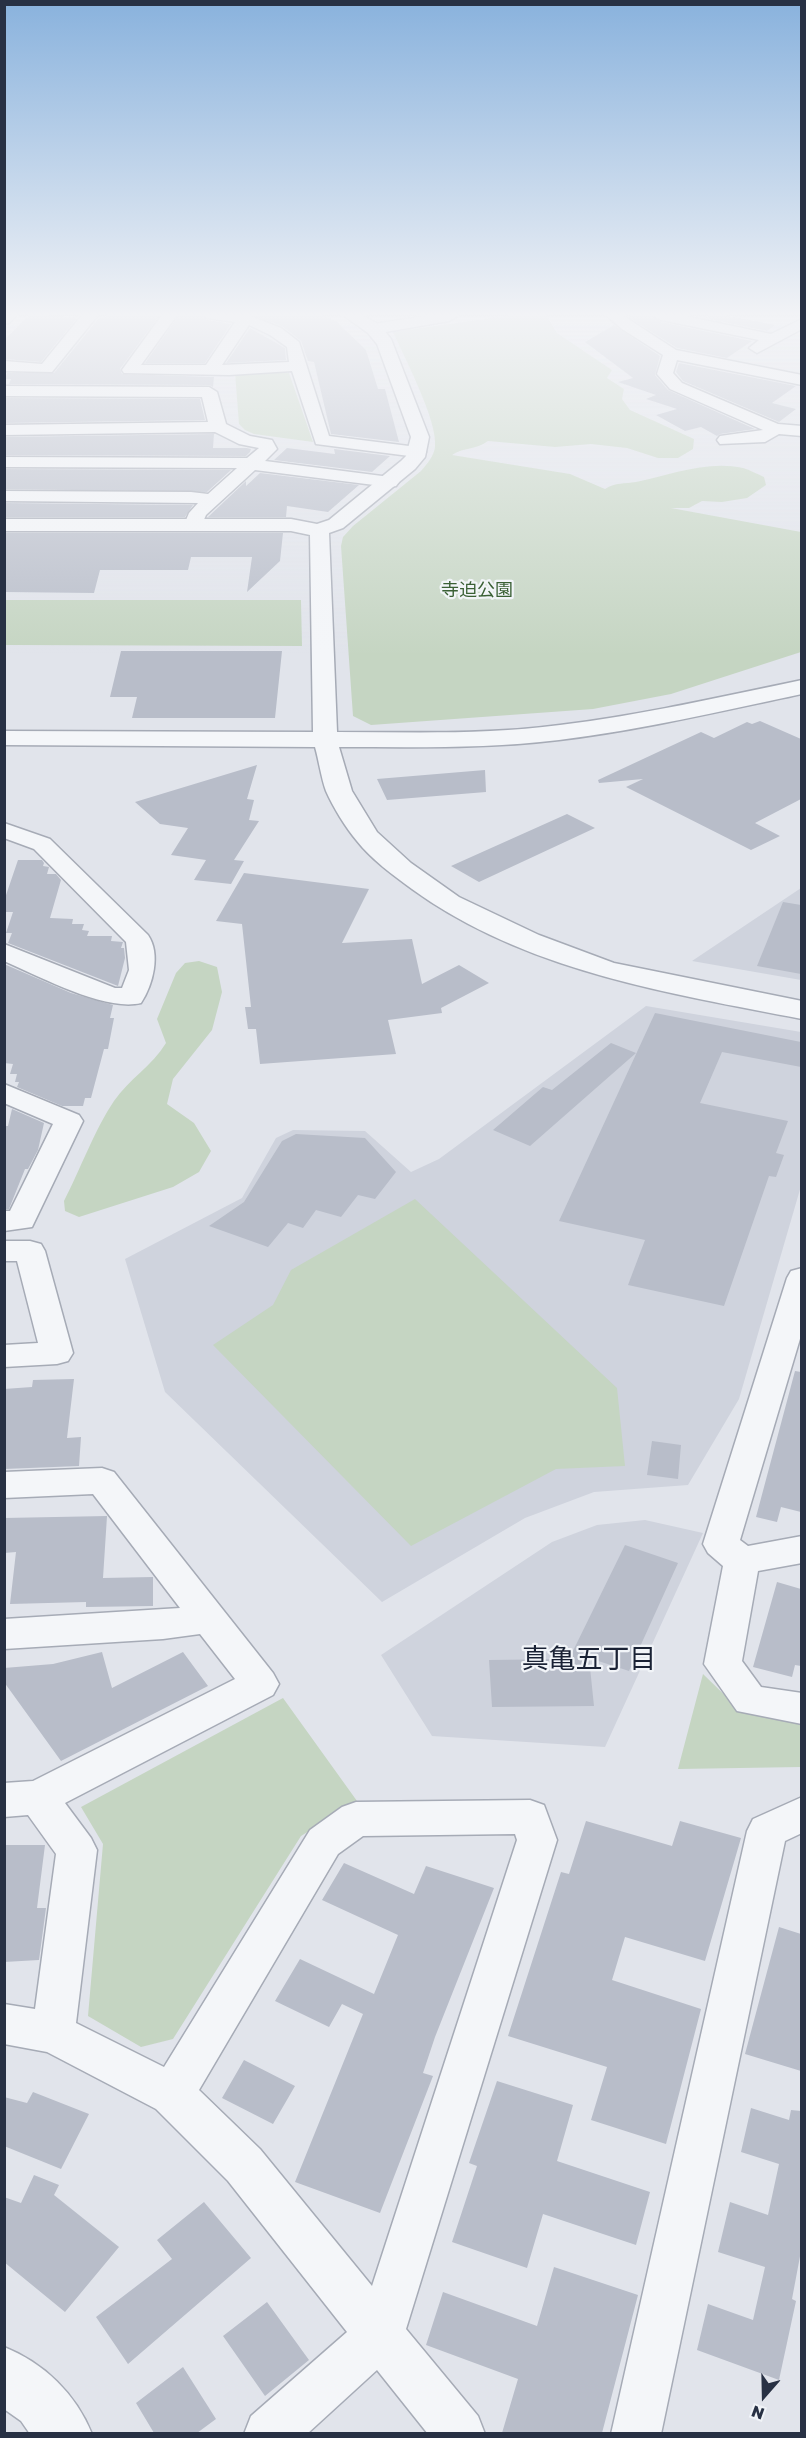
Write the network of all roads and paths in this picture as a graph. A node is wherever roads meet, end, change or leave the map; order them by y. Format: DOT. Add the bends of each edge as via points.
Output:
graph roads {
  1 [pos="135,429"];
  2 [pos="220,429"];
  3 [pos="318,429"];
  4 [pos="417,429"];
  5 [pos="775,429"];
  6 [pos="4,430"];
  7 [pos="801,431"];
  8 [pos="726,440"];
  9 [pos="417,452"];
  10 [pos="4,462"];
  11 [pos="253,463"];
  12 [pos="390,482"];
  13 [pos="4,496"];
  14 [pos="212,500"];
  15 [pos="4,525"];
  16 [pos="193,525"];
  17 [pos="318,530"];
  18 [pos="801,687"];
  19 [pos="4,738"];
  20 [pos="325,739"];
  21 [pos="4,830"];
  22 [pos="4,952"];
  23 [pos="801,1010"];
  24 [pos="4,1092"];
  25 [pos="4,1221"];
  26 [pos="4,1251"];
  27 [pos="801,1278"];
  28 [pos="4,1356"];
  29 [pos="790,1360"];
  30 [pos="4,1485"];
  31 [pos="801,1548"];
  32 [pos="742,1561"];
  33 [pos="207,1618"];
  34 [pos="4,1634"];
  35 [pos="801,1708"];
  36 [pos="21,1799"];
  37 [pos="801,1814"];
  38 [pos="4,2024"];
  39 [pos="53,2033"];
  40 [pos="172,2094"];
  41 [pos="380,2335"];
  42 [pos="4,2374"];
  43 [pos="65,2433"];
  44 [pos="269,2433"];
  45 [pos="460,2433"];
  46 [pos="636,2433"];
  1 -- 6 [label="street"];
  2 -- 11 [label="street" via="266,444 268,449"];
  3 -- 9 [label="street" via="322,440"];
  4 -- 9 [label="street"];
  5 -- 7 [label="street"];
  5 -- 8 [label="street" via="758,438"];
  9 -- 12 [label="street"];
  10 -- 11 [label="street"];
  11 -- 12 [label="street"];
  11 -- 14 [label="street"];
  12 -- 17 [label="street" via="336,524"];
  13 -- 14 [label="street"];
  14 -- 16 [label="street" via="198,513"];
  15 -- 16 [label="street"];
  16 -- 17 [label="street" via="291,525"];
  17 -- 20 [label="street"];
  18 -- 20 [label="street" via="558,734 466,740"];
  19 -- 20 [label="street"];
  20 -- 23 [label="street" via="339,791 367,837 449,903 529,941 605,969"];
  21 -- 22 [label="street" via="42,844 139,940 142,970 132,997 110,995"];
  24 -- 25 [label="street" via="69,1121 21,1220"];
  26 -- 28 [label="street" via="30,1251 57,1353"];
  27 -- 29 [label="street"];
  29 -- 32 [label="street" via="721,1544"];
  30 -- 33 [label="street" via="102,1480"];
  31 -- 32 [label="street"];
  32 -- 35 [label="street" via="723,1664 750,1700"];
  33 -- 34 [label="street" via="163,1625"];
  33 -- 36 [label="street" via="260,1684"];
  36 -- 39 [label="street" via="77,1850"];
  37 -- 46 [label="street" via="767,1831"];
  38 -- 39 [label="street"];
  39 -- 40 [label="street"];
  40 -- 41 [label="street" via="244,2165"];
  40 -- 41 [label="street" via="324,1842 356,1819 531,1817 537,1840"];
  41 -- 44 [label="street"];
  41 -- 45 [label="street"];
  42 -- 43 [label="street" via="40,2402"];
}
